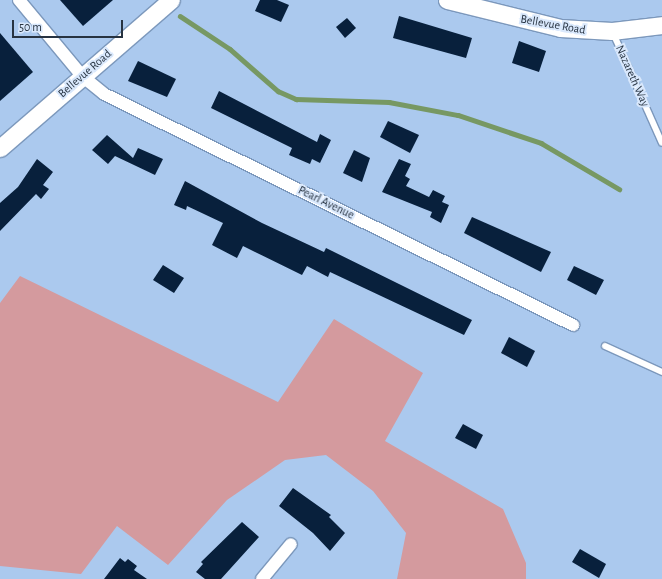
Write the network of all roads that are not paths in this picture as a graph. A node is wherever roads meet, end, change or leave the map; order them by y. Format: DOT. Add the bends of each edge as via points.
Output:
graph roads {
  1 [pos="19,0"];
  2 [pos="171,0"];
  3 [pos="447,0"];
  4 [pos="662,25"];
  5 [pos="612,31"];
  6 [pos="82,76"];
  7 [pos="662,142"];
  8 [pos="0,148"];
  9 [pos="573,325"];
  10 [pos="605,346"];
  11 [pos="662,372"];
  12 [pos="291,544"];
  13 [pos="262,579"];
  1 -- 6 [label="street, Pearl Avenue"];
  2 -- 6 [label="street, Bellevue Road"];
  3 -- 5 [label="street, Bellevue Road" via="560,28"];
  4 -- 5 [label="street, Bellevue Road"];
  5 -- 7 [label="lane, Nazareth Way"];
  6 -- 8 [label="street, Bellevue Road"];
  6 -- 9 [label="street, Pearl Avenue" via="104,94"];
  10 -- 11 [label="lane"];
  12 -- 13 [label="street"];
}
